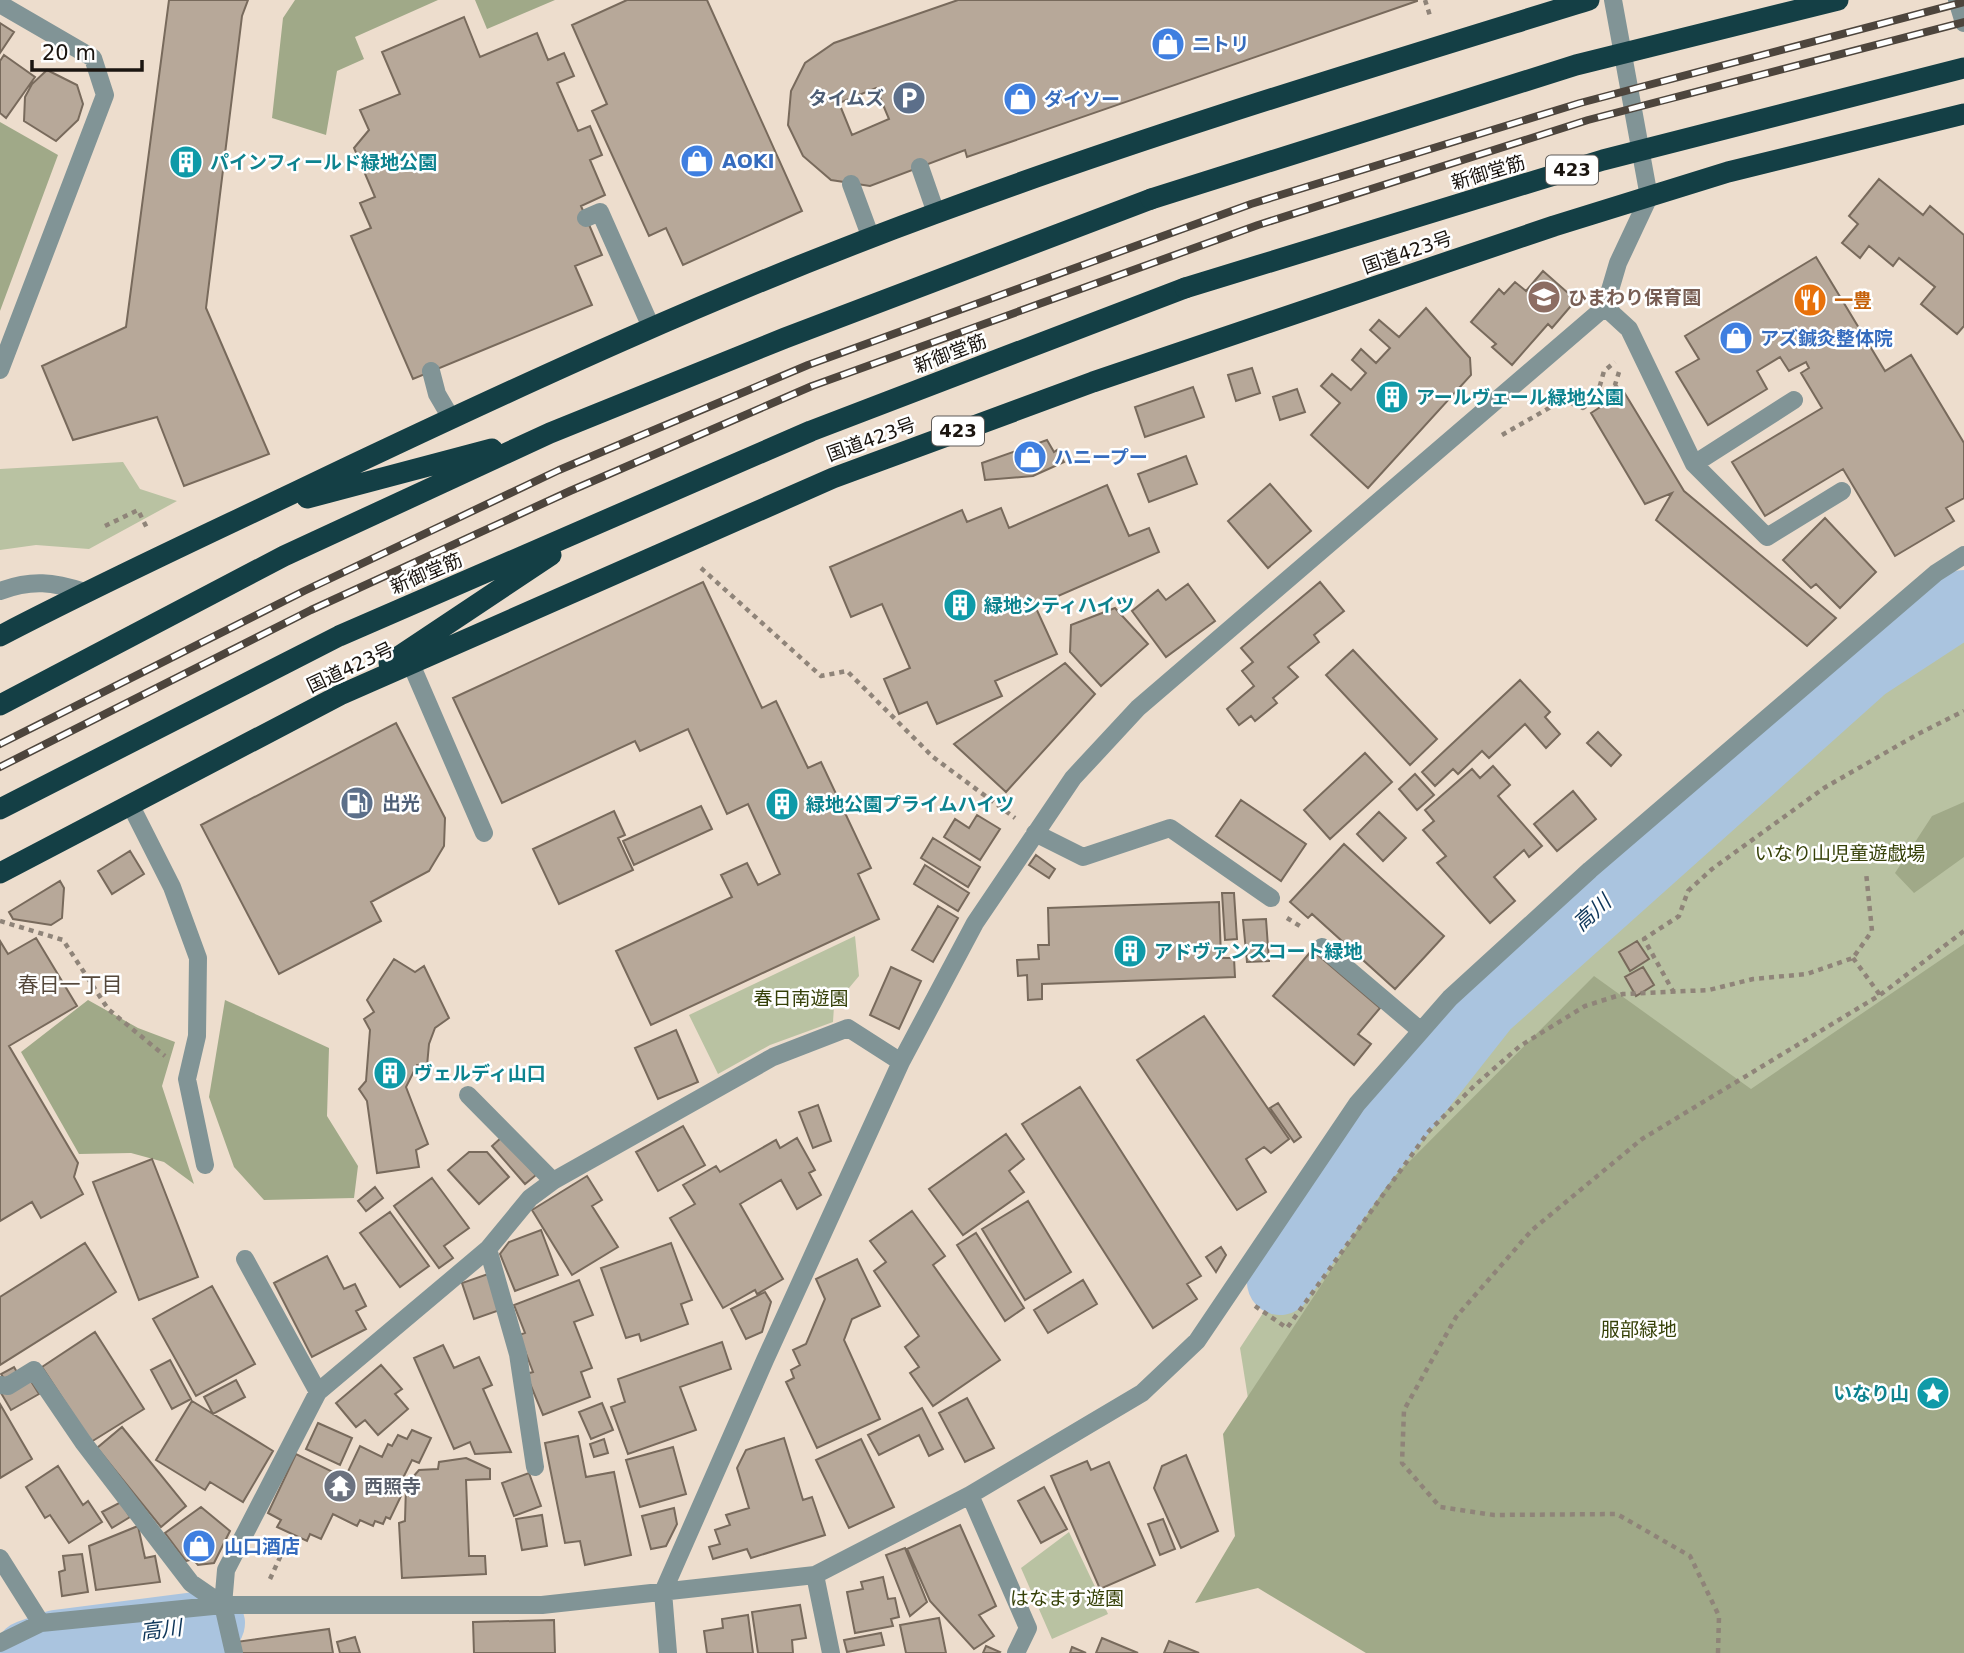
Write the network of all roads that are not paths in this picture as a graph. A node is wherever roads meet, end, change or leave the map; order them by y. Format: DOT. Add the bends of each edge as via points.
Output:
graph roads {
  1 [pos="1589,0"];
  2 [pos="1613,0"];
  3 [pos="1838,0"];
  4 [pos="1957,0"];
  5 [pos="0,4"];
  6 [pos="1964,23"];
  7 [pos="1964,68"];
  8 [pos="1964,114"];
  9 [pos="920,167"];
  10 [pos="851,184"];
  11 [pos="1649,197"];
  12 [pos="936,213"];
  13 [pos="586,218"];
  14 [pos="871,238"];
  15 [pos="1605,307"];
  16 [pos="651,327"];
  17 [pos="0,370"];
  18 [pos="432,371"];
  19 [pos="1794,400"];
  20 [pos="451,418"];
  21 [pos="550,433"];
  22 [pos="1694,464"];
  23 [pos="1842,491"];
  24 [pos="257,511"];
  25 [pos="597,524"];
  26 [pos="1964,555"];
  27 [pos="0,591"];
  28 [pos="85,592"];
  29 [pos="0,636"];
  30 [pos="411,664"];
  31 [pos="340,695"];
  32 [pos="0,705"];
  33 [pos="130,804"];
  34 [pos="0,809"];
  35 [pos="484,833"];
  36 [pos="1035,833"];
  37 [pos="0,873"];
  38 [pos="1271,898"];
  39 [pos="1322,947"];
  40 [pos="1421,1031"];
  41 [pos="901,1062"];
  42 [pos="468,1095"];
  43 [pos="205,1165"];
  44 [pos="553,1181"];
  45 [pos="488,1250"];
  46 [pos="244,1259"];
  47 [pos="0,1385"];
  48 [pos="318,1392"];
  49 [pos="535,1467"];
  50 [pos="970,1494"];
  51 [pos="0,1558"];
  52 [pos="815,1575"];
  53 [pos="663,1592"];
  54 [pos="223,1605"];
  55 [pos="41,1623"];
  56 [pos="0,1643"];
  57 [pos="234,1653"];
  58 [pos="668,1653"];
  59 [pos="831,1653"];
  60 [pos="1016,1653"];
  1 -- 12 [label="highway" via="1211,118"];
  2 -- 11 [label="street"];
  3 -- 21 [label="highway, bridge" via="1576,65 1151,199"];
  4 -- 6 [label="street"];
  5 -- 17 [label="street" via="93,58 105,96"];
  7 -- 25 [label="highway, 新御堂筋 / 423, bridge" via="1604,160 1185,288 811,431"];
  8 -- 11 [label="highway, 国道423号 / 423" via="1728,172"];
  9 -- 12 [label="street"];
  10 -- 14 [label="street"];
  11 -- 15 [label="street" via="1618,263"];
  11 -- 30 [label="highway, 国道423号 / 423" via="1093,382 832,478"];
  12 -- 14 [label="highway"];
  13 -- 16 [label="street" via="600,212"];
  14 -- 16 [label="highway"];
  15 -- 22 [label="street" via="1629,329"];
  15 -- 36 [label="street" via="1138,708 1073,778"];
  16 -- 20 [label="highway"];
  18 -- 20 [label="street" via="437,394"];
  19 -- 22 [label="street"];
  20 -- 24 [label="highway"];
  21 -- 24 [label="highway"];
  21 -- 32 [label="highway" via="284,556"];
  22 -- 23 [label="street" via="1767,537"];
  24 -- 28 [label="highway"];
  25 -- 31 [label="highway"];
  25 -- 34 [label="highway, 新御堂筋 / 423" via="339,636"];
  26 -- 40 [label="street" via="1936,573 1590,870 1450,998"];
  27 -- 28 [label="street" via="20,583 55,582"];
  28 -- 29 [label="highway"];
  30 -- 31 [label="highway, 国道423号 / 423"];
  30 -- 35 [label="street"];
  31 -- 33 [label="highway, 国道423号 / 423"];
  33 -- 37 [label="highway, 国道423号 / 423"];
  33 -- 43 [label="street" via="172,887 198,958 197,1036 187,1080"];
  36 -- 38 [label="street" via="1083,857 1170,828"];
  36 -- 41 [label="street" via="975,923"];
  39 -- 40 [label="street"];
  40 -- 50 [label="street" via="1357,1104 1197,1342 1142,1393"];
  41 -- 44 [label="street" via="848,1028 773,1057"];
  41 -- 53 [label="street"];
  42 -- 44 [label="street"];
  44 -- 45 [label="street" via="530,1198"];
  45 -- 48 [label="street"];
  45 -- 49 [label="street" via="518,1354"];
  46 -- 48 [label="street"];
  47 -- 54 [label="street" via="8,1386 34,1370 191,1583"];
  48 -- 54 [label="street" via="226,1570"];
  50 -- 52 [label="street"];
  50 -- 60 [label="street" via="1028,1628"];
  51 -- 55 [label="street"];
  52 -- 53 [label="street"];
  52 -- 59 [label="street"];
  53 -- 54 [label="street" via="542,1605"];
  53 -- 58 [label="street"];
  54 -- 55 [label="street"];
  54 -- 57 [label="street"];
  55 -- 56 [label="street"];
}
